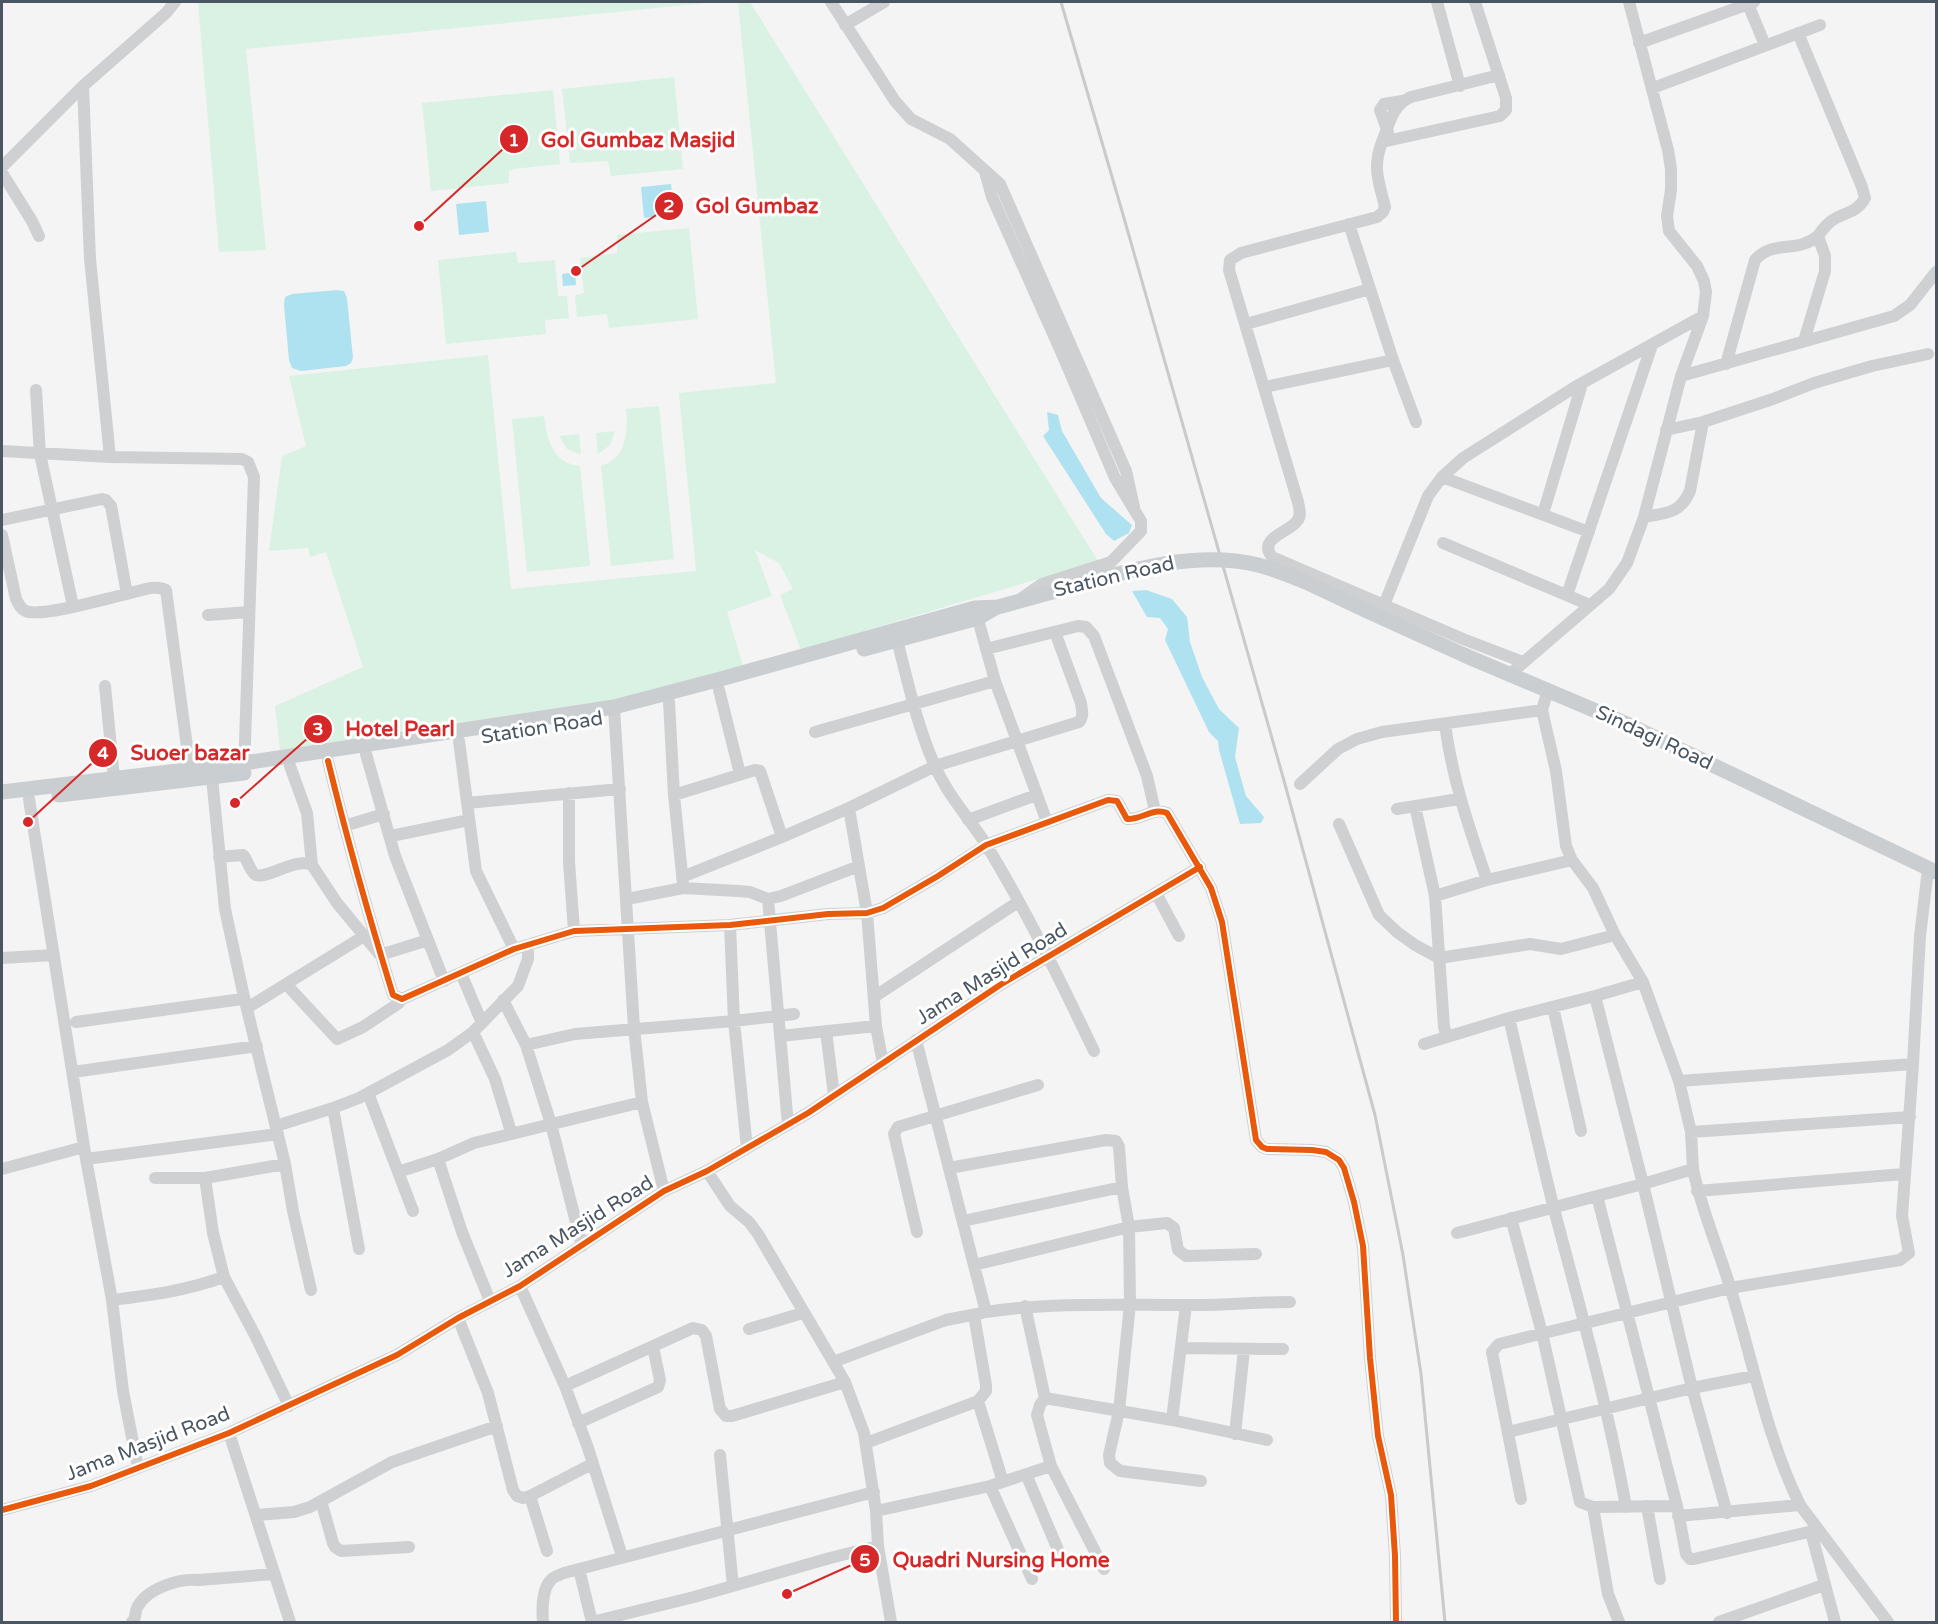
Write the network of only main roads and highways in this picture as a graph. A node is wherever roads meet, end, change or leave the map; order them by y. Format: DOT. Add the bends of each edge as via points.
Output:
graph roads {
  1 [pos="1367,611"];
  2 [pos="976,613"];
  3 [pos="614,712"];
  4 [pos="244,768"];
  5 [pos="2,792"];
  6 [pos="2,801"];
  7 [pos="1932,871"];
  1 -- 2 [label="main road, Station Road, bridge" via="1258,565 1185,561 1139,568"];
  1 -- 7 [label="main road, Sindagi Road" via="1640,730"];
  2 -- 3 [label="main road, Station Road" via="717,680"];
  2 -- 3 [label="main road, Station Road" via="719,690"];
  3 -- 4 [label="main road, Station Road"];
  3 -- 4 [label="main road, Station Road" via="459,741 290,766"];
  4 -- 5 [label="main road, Station Road" via="190,769"];
  4 -- 6 [label="main road, Station Road" via="212,778"];
}
